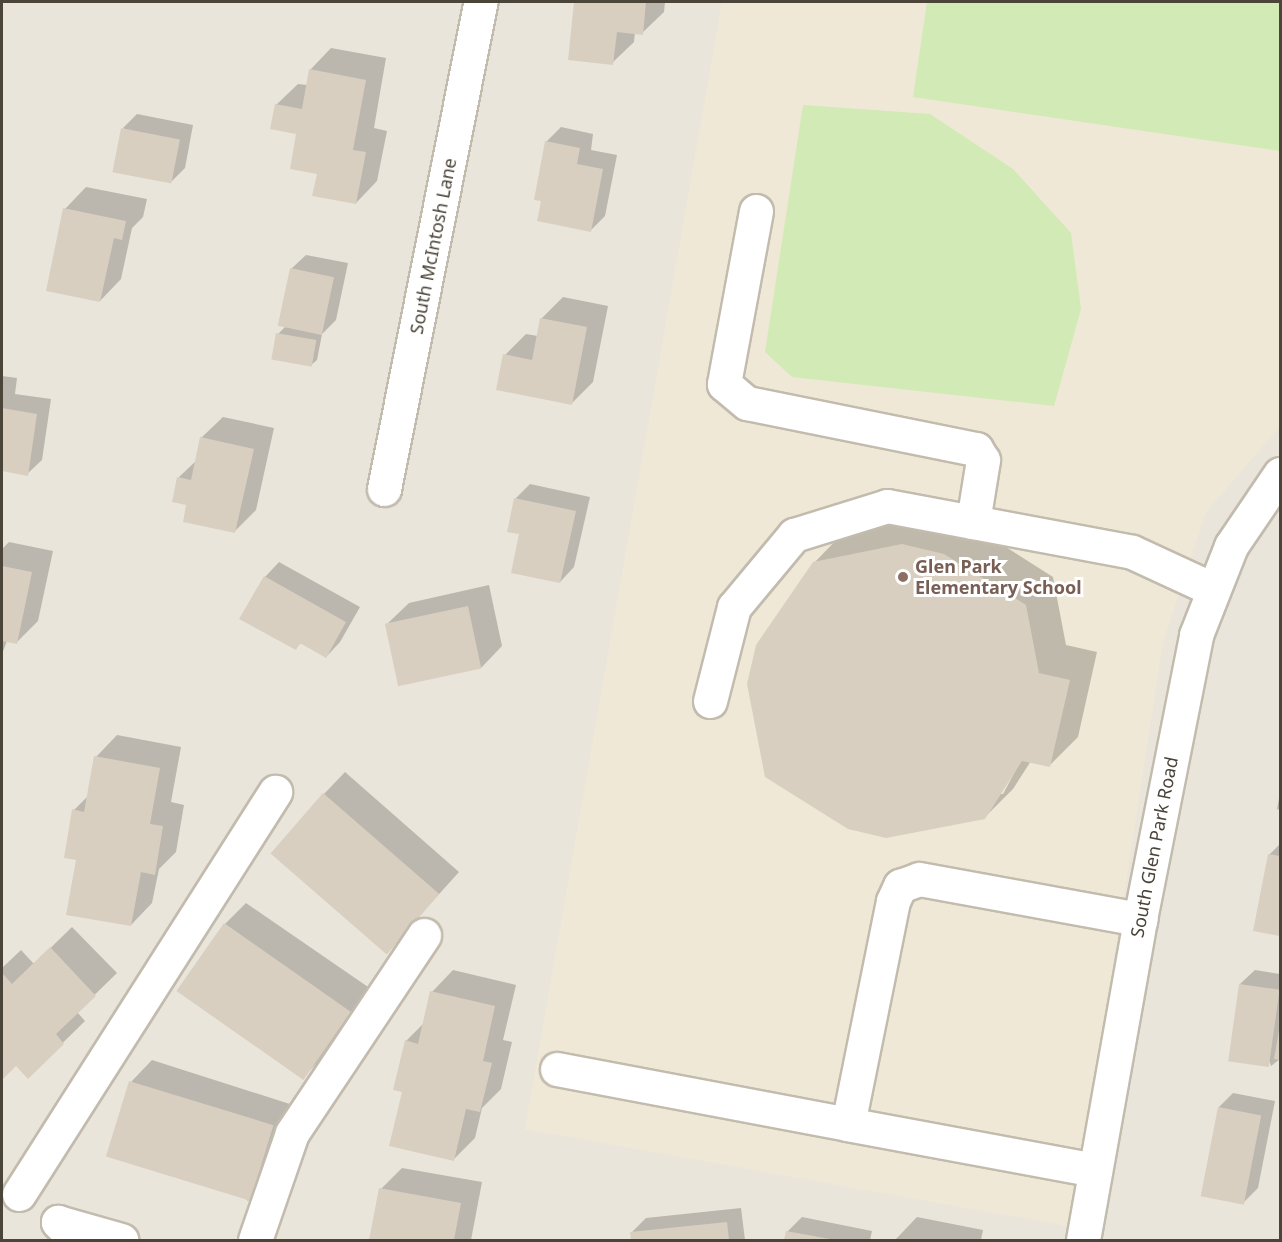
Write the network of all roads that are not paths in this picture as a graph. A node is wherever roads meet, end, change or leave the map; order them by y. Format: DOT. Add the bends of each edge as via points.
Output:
graph roads {
  1 [pos="480,2"];
  2 [pos="756,212"];
  3 [pos="1281,474"];
  4 [pos="384,489"];
  5 [pos="973,522"];
  6 [pos="1212,589"];
  7 [pos="710,701"];
  8 [pos="275,792"];
  9 [pos="1140,920"];
  10 [pos="424,935"];
  11 [pos="557,1069"];
  12 [pos="848,1124"];
  13 [pos="1095,1170"];
  14 [pos="10,1188"];
  15 [pos="66,1231"];
  16 [pos="121,1240"];
  17 [pos="255,1240"];
  18 [pos="1083,1240"];
  1 -- 4 [label="street, South McIntosh Lane"];
  2 -- 5 [label="street" via="724,384 747,403 976,448 983,460"];
  3 -- 6 [label="street, South Glen Park Road" via="1231,546"];
  5 -- 6 [label="street" via="1132,552"];
  5 -- 7 [label="street" via="887,506 794,535 734,607"];
  6 -- 9 [label="street, South Glen Park Road" via="1196,635"];
  8 -- 14 [label="street"];
  9 -- 12 [label="street" via="919,879 900,886 893,901"];
  9 -- 13 [label="street, South Glen Park Road"];
  10 -- 17 [label="street" via="292,1133"];
  11 -- 12 [label="street"];
  12 -- 13 [label="street"];
  13 -- 18 [label="street, South Glen Park Road"];
  14 -- 15 [label="street"];
  15 -- 16 [label="street"];
}
